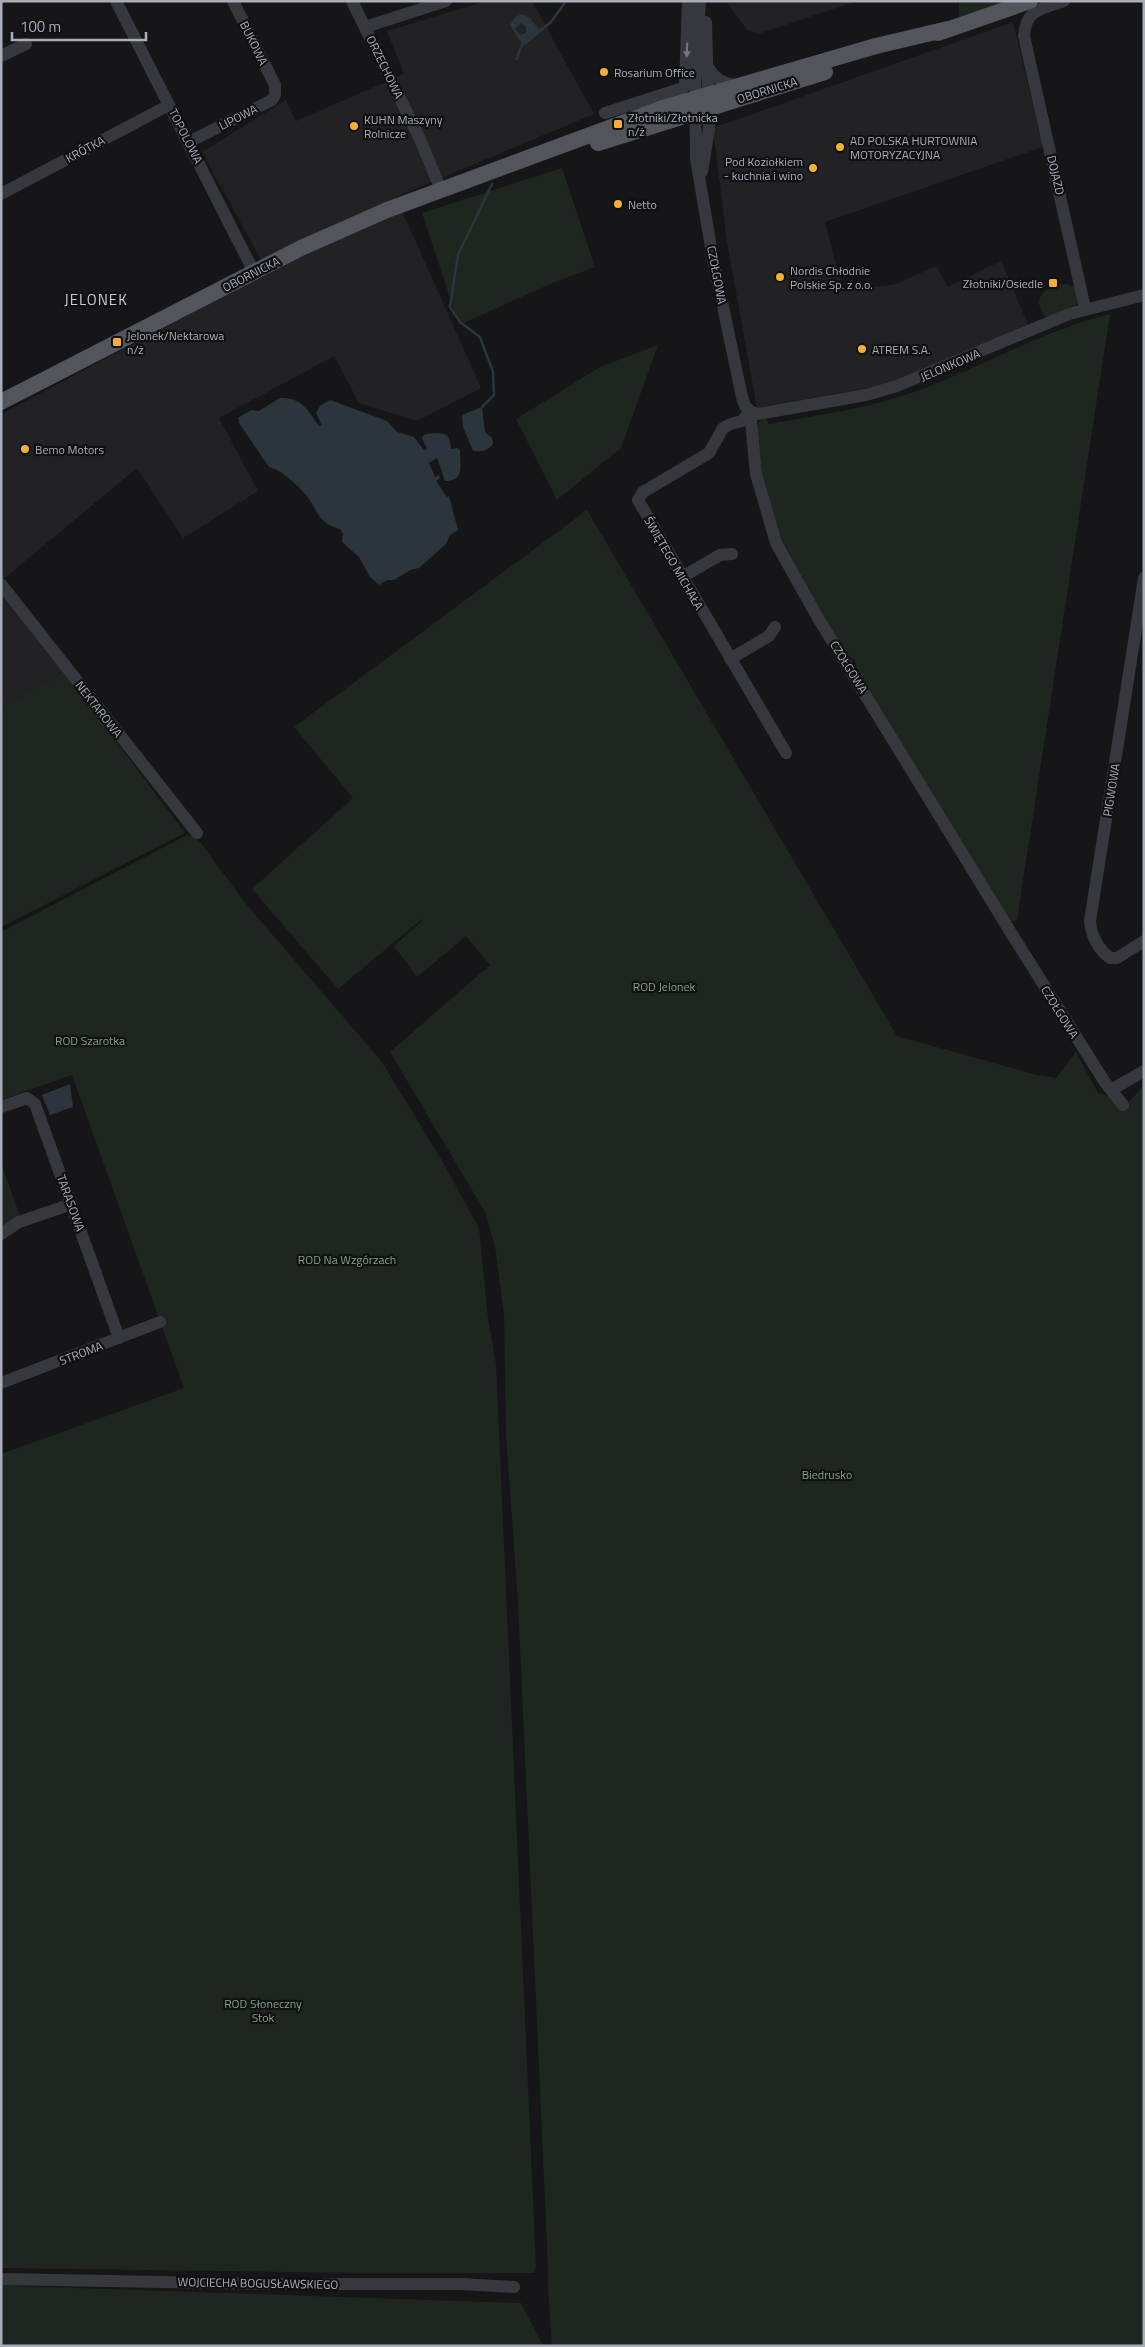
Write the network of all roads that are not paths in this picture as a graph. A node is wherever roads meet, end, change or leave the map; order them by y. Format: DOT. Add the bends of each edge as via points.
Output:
graph roads {
  1 [pos="116,1"];
  2 [pos="233,1"];
  3 [pos="352,1"];
  4 [pos="446,1"];
  5 [pos="688,1"];
  6 [pos="700,1"];
  7 [pos="706,1"];
  8 [pos="1030,1"];
  9 [pos="1064,1"];
  10 [pos="365,27"];
  11 [pos="948,29"];
  12 [pos="26,44"];
  13 [pos="1,56"];
  14 [pos="708,67"];
  15 [pos="275,85"];
  16 [pos="740,85"];
  17 [pos="698,103"];
  18 [pos="169,105"];
  19 [pos="605,113"];
  20 [pos="667,120"];
  21 [pos="696,133"];
  22 [pos="189,142"];
  23 [pos="498,171"];
  24 [pos="700,179"];
  25 [pos="442,190"];
  26 [pos="1,194"];
  27 [pos="254,272"];
  28 [pos="1144,295"];
  29 [pos="1085,308"];
  30 [pos="5,398"];
  31 [pos="750,411"];
  32 [pos="732,554"];
  33 [pos="682,577"];
  34 [pos="1144,578"];
  35 [pos="1,584"];
  36 [pos="775,627"];
  37 [pos="730,659"];
  38 [pos="786,754"];
  39 [pos="197,833"];
  40 [pos="1144,941"];
  41 [pos="1144,1071"];
  42 [pos="1111,1090"];
  43 [pos="1123,1105"];
  44 [pos="1,1107"];
  45 [pos="72,1204"];
  46 [pos="1,1234"];
  47 [pos="160,1322"];
  48 [pos="119,1338"];
  49 [pos="2,1379"];
  50 [pos="1,2279"];
  51 [pos="514,2287"];
  1 -- 18 [label="street, TOPOLOWA"];
  2 -- 15 [label="street, BUKOWA"];
  3 -- 10 [label="street, ORZECHOWA"];
  4 -- 10 [label="street, ORZECHOWA"];
  5 -- 19 [label="street, one-way" via="683,88"];
  6 -- 17 [label="street"];
  7 -- 14 [label="street"];
  8 -- 11 [label="main road, OBORNICKA"];
  9 -- 29 [label="street, DOJAZD" via="1030,14 1025,25 1025,42"];
  10 -- 25 [label="street, ORZECHOWA"];
  11 -- 16 [label="main road, OBORNICKA"];
  11 -- 17 [label="main road, OBORNICKA" via="908,45"];
  12 -- 13 [label="street"];
  14 -- 16 [label="street" via="718,80"];
  14 -- 17 [label="street"];
  15 -- 22 [label="street, LIPOWA" via="276,95 272,100"];
  16 -- 17 [label="main road, OBORNICKA"];
  17 -- 20 [label="main road, OBORNICKA"];
  17 -- 21 [label="street, CZOŁGOWA"];
  17 -- 23 [label="main road, OBORNICKA" via="611,126"];
  17 -- 24 [label="street, CZOŁGOWA" via="709,129"];
  18 -- 22 [label="street, TOPOLOWA"];
  18 -- 26 [label="street, KRÓTKA"];
  20 -- 21 [label="street" via="689,124"];
  20 -- 23 [label="main road, OBORNICKA" via="551,158"];
  21 -- 24 [label="street, CZOŁGOWA"];
  22 -- 27 [label="street, TOPOLOWA"];
  23 -- 25 [label="main road, OBORNICKA"];
  24 -- 31 [label="street, CZOŁGOWA" via="740,387 745,406"];
  25 -- 27 [label="main road, OBORNICKA" via="357,222"];
  27 -- 30 [label="main road, OBORNICKA"];
  28 -- 29 [label="street, JELONKOWA"];
  29 -- 31 [label="street, JELONKOWA" via="897,386 769,412 757,414"];
  31 -- 33 [label="street, ŚWIĘTEGO MICHAŁA" via="742,421 723,428 709,453 640,495 640,505"];
  31 -- 42 [label="street, CZOŁGOWA" via="756,474 776,544 1012,936"];
  32 -- 33 [label="street" via="720,555"];
  33 -- 37 [label="street, ŚWIĘTEGO MICHAŁA"];
  34 -- 40 [label="street, PIGWOWA" via="1090,921 1091,932 1110,958 1117,958"];
  35 -- 39 [label="street, NEKTAROWA"];
  36 -- 37 [label="street" via="770,636"];
  37 -- 38 [label="street, ŚWIĘTEGO MICHAŁA"];
  41 -- 42 [label="street"];
  42 -- 43 [label="street, CZOŁGOWA"];
  44 -- 45 [label="street, TARASOWA" via="27,1098 35,1104"];
  45 -- 46 [label="street" via="19,1222"];
  45 -- 48 [label="street, TARASOWA"];
  47 -- 48 [label="street, STROMA"];
  48 -- 49 [label="street, STROMA"];
  50 -- 51 [label="street, WOJCIECHA BOGUSŁAWSKIEGO"];
}
